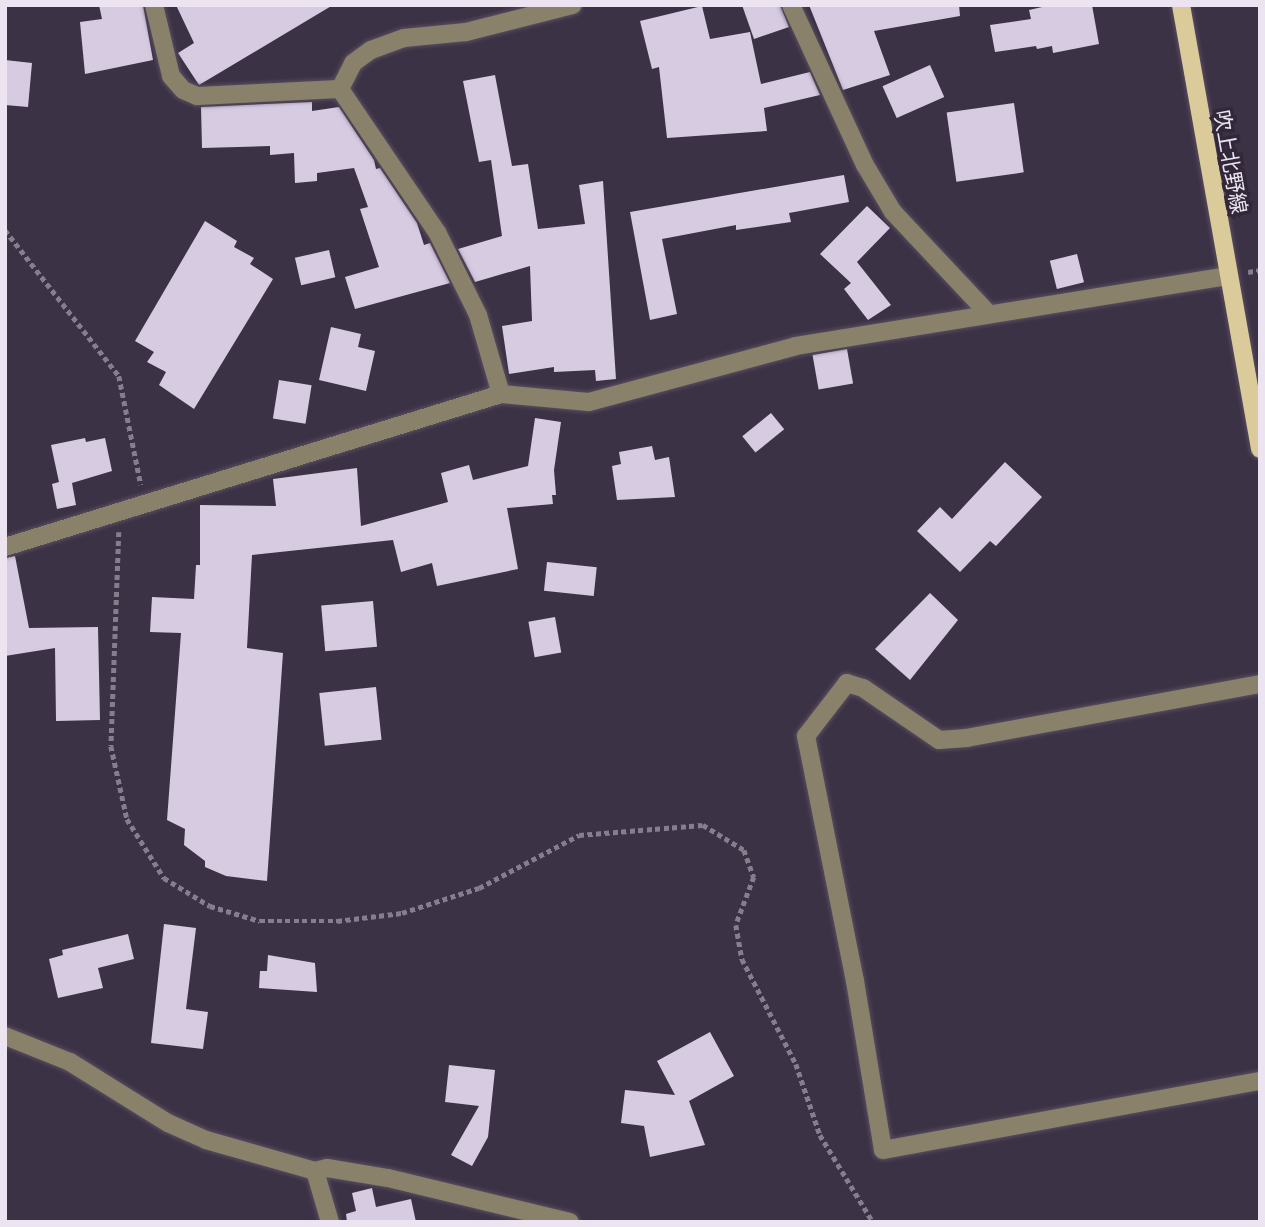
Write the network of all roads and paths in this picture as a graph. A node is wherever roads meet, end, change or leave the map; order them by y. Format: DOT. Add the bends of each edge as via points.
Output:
graph roads {
  1 [pos="154,5"];
  2 [pos="573,5"];
  3 [pos="791,5"];
  4 [pos="1181,5"];
  5 [pos="340,89"];
  6 [pos="5,230"];
  7 [pos="1227,276"];
  8 [pos="988,313"];
  9 [pos="501,394"];
  10 [pos="1260,449"];
  11 [pos="152,504"];
  12 [pos="120,514"];
  13 [pos="5,547"];
  14 [pos="1260,684"];
  15 [pos="5,1036"];
  16 [pos="1260,1081"];
  17 [pos="316,1171"];
  18 [pos="330,1222"];
  19 [pos="570,1222"];
  20 [pos="873,1222"];
  1 -- 5 [label="street" via="171,76 183,90 197,96"];
  2 -- 5 [label="street" via="466,32 404,38 370,50 353,63"];
  3 -- 8 [label="street" via="865,166 893,212"];
  4 -- 7 [label="main road, 吹上北野線"];
  5 -- 9 [label="street" via="437,232 478,315"];
  6 -- 11 [label="path" via="119,376 137,477"];
  7 -- 8 [label="street"];
  7 -- 10 [label="main road, 吹上北野線"];
  8 -- 9 [label="street" via="796,346 589,402"];
  9 -- 11 [label="street"];
  11 -- 12 [label="street"];
  12 -- 13 [label="street"];
  12 -- 20 [label="path" via="111,746 127,819 164,878 210,906 260,921 337,921 402,913 479,888 579,835 703,825 744,850 754,877 751,896 736,925 742,959 796,1064 820,1135"];
  14 -- 16 [label="street" via="939,740 863,688 847,683 806,736 883,1150"];
  15 -- 17 [label="street" via="70,1062 168,1123 206,1140"];
  17 -- 18 [label="street"];
  17 -- 19 [label="street" via="327,1168 388,1178"];
}
